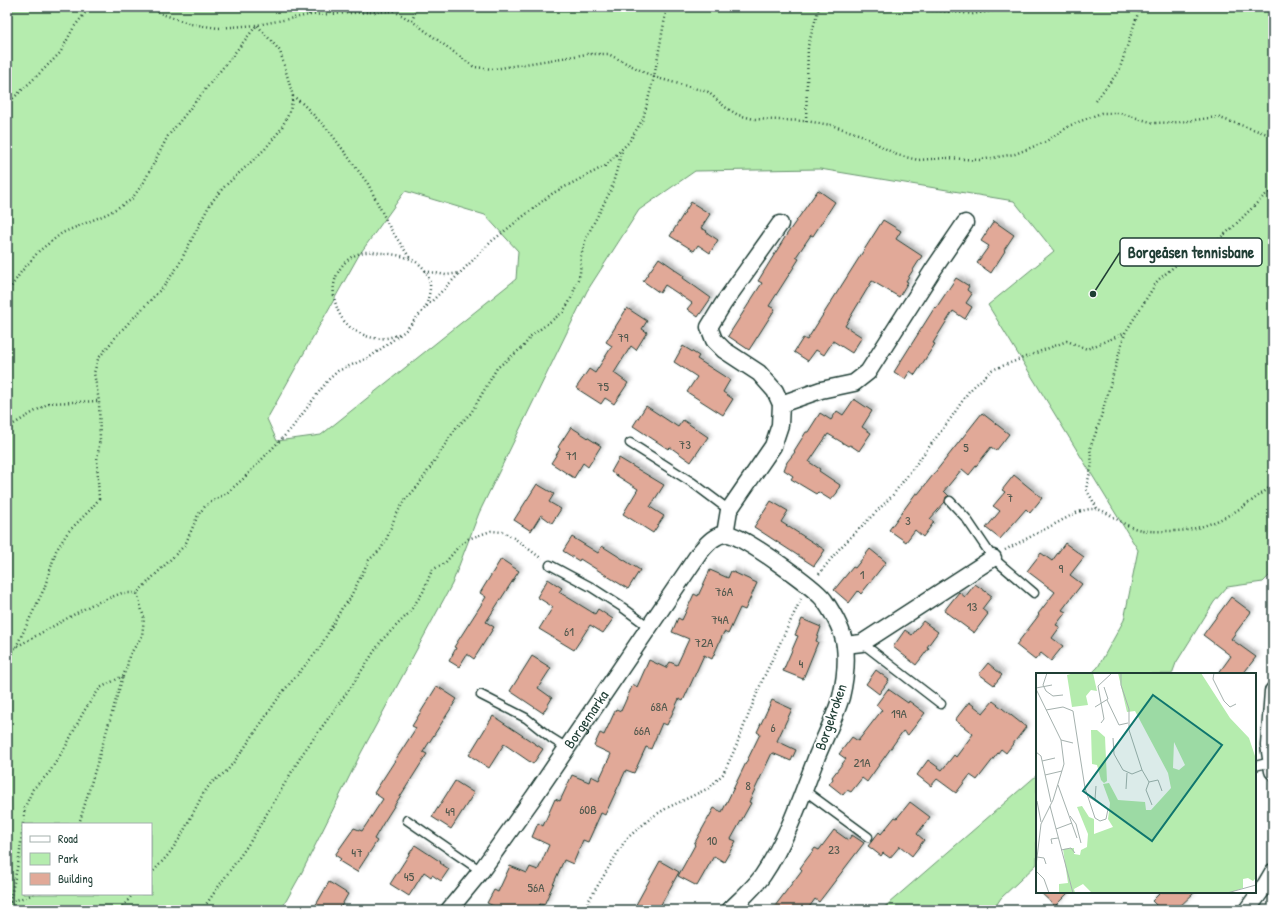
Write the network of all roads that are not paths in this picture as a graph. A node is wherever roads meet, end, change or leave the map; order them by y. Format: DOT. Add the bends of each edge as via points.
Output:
graph roads {
  1 [pos="965,223"];
  2 [pos="780,224"];
  3 [pos="781,404"];
  4 [pos="630,443"];
  5 [pos="950,501"];
  6 [pos="729,510"];
  7 [pos="725,534"];
  8 [pos="993,558"];
  9 [pos="550,564"];
  10 [pos="1034,593"];
  11 [pos="649,627"];
  12 [pos="862,643"];
  13 [pos="845,645"];
  14 [pos="1273,691"];
  15 [pos="481,695"];
  16 [pos="941,704"];
  17 [pos="567,748"];
  18 [pos="1256,766"];
  19 [pos="1272,767"];
  20 [pos="804,790"];
  21 [pos="408,820"];
  22 [pos="868,837"];
  23 [pos="481,871"];
  24 [pos="1273,872"];
  25 [pos="449,910"];
  26 [pos="730,910"];
  27 [pos="1247,910"];
  1 -- 3 [label="street" via="868,372 854,383 821,390"];
  2 -- 3 [label="street" via="709,327 714,340 724,350 759,373 775,390"];
  3 -- 6 [label="street" via="780,425 773,446"];
  4 -- 6 [label="lane" via="693,483"];
  5 -- 8 [label="lane" via="966,518"];
  6 -- 7 [label="street"];
  7 -- 11 [label="street, Borgemarka" via="713,539 700,552"];
  7 -- 13 [label="street, Borgekroken" via="744,540 809,586 823,599 836,620"];
  8 -- 10 [label="lane"];
  8 -- 12 [label="street"];
  9 -- 11 [label="lane" via="590,586"];
  11 -- 17 [label="street, Borgemarka"];
  12 -- 13 [label="street"];
  12 -- 16 [label="lane"];
  13 -- 20 [label="street, Borgekroken" via="846,670 841,698"];
  14 -- 19 [label="street" via="1270,745"];
  15 -- 17 [label="lane" via="526,718"];
  17 -- 23 [label="street, Borgemarka"];
  18 -- 19 [label="lane"];
  20 -- 22 [label="lane"];
  20 -- 26 [label="street, Borgekroken" via="792,822 763,876"];
  21 -- 23 [label="lane"];
  23 -- 25 [label="street, Borgemarka"];
  24 -- 27 [label="street"];
}
